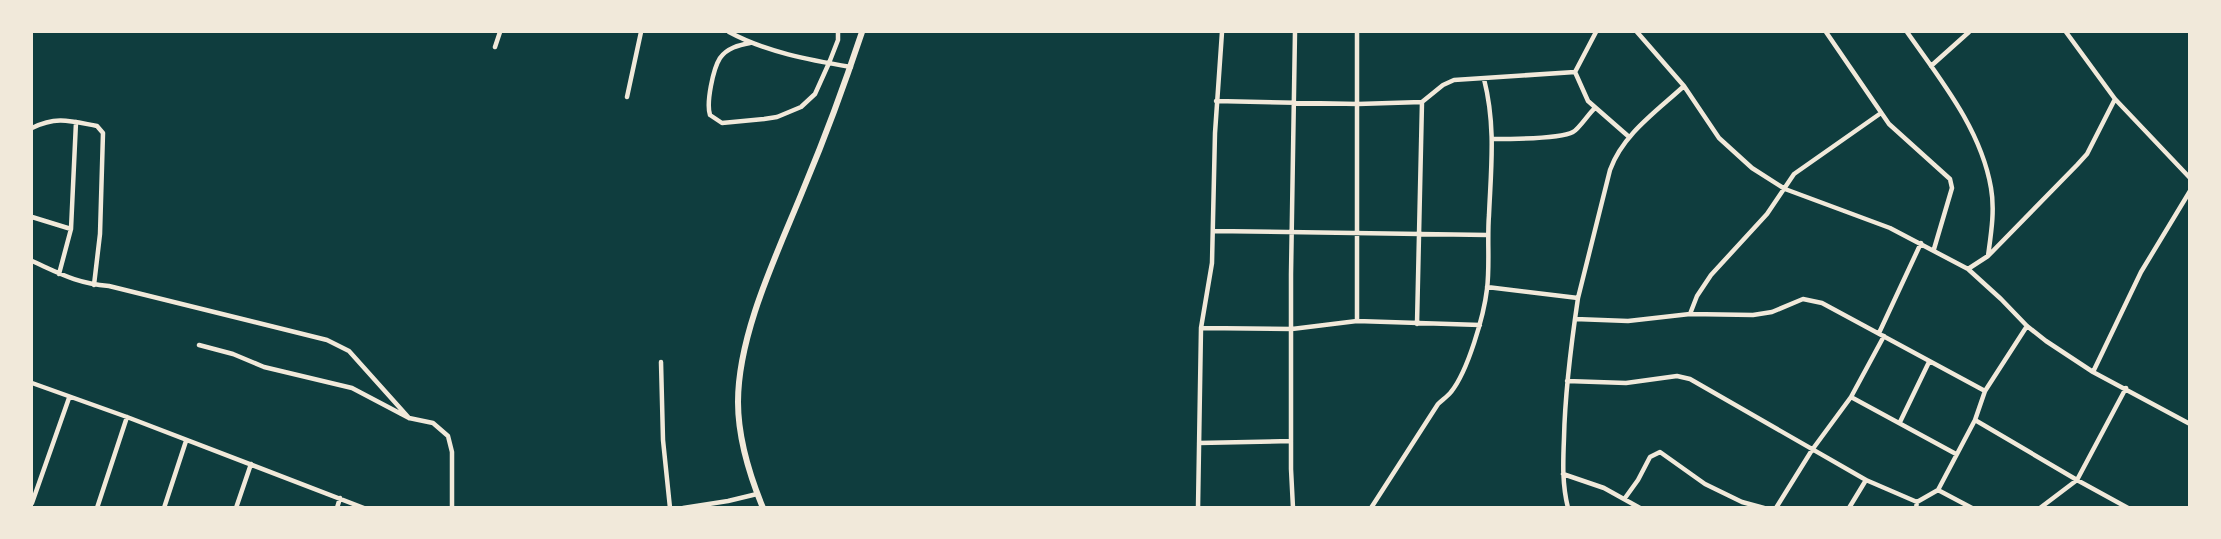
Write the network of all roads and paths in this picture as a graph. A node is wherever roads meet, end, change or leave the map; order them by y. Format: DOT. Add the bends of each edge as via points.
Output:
graph roads {
  1 [pos="500,32"];
  2 [pos="642,32"];
  3 [pos="729,32"];
  4 [pos="838,32"];
  5 [pos="862,32"];
  6 [pos="1222,32"];
  7 [pos="1295,32"];
  8 [pos="1357,32"];
  9 [pos="1596,32"];
  10 [pos="1637,32"];
  11 [pos="1826,32"];
  12 [pos="1907,32"];
  13 [pos="1969,32"];
  14 [pos="2066,32"];
  15 [pos="750,43"];
  16 [pos="495,47"];
  17 [pos="829,63"];
  18 [pos="1931,66"];
  19 [pos="851,67"];
  20 [pos="1575,72"];
  21 [pos="1484,79"];
  22 [pos="1684,86"];
  23 [pos="627,97"];
  24 [pos="2115,99"];
  25 [pos="1216,101"];
  26 [pos="1422,102"];
  27 [pos="1295,104"];
  28 [pos="1358,104"];
  29 [pos="1595,108"];
  30 [pos="1881,113"];
  31 [pos="76,122"];
  32 [pos="32,128"];
  33 [pos="1629,136"];
  34 [pos="1493,139"];
  35 [pos="2190,177"];
  36 [pos="1785,189"];
  37 [pos="2190,190"];
  38 [pos="32,217"];
  39 [pos="71,229"];
  40 [pos="1214,231"];
  41 [pos="1292,232"];
  42 [pos="1356,233"];
  43 [pos="1420,234"];
  44 [pos="1487,235"];
  45 [pos="1921,243"];
  46 [pos="1934,249"];
  47 [pos="1988,256"];
  48 [pos="32,261"];
  49 [pos="1968,269"];
  50 [pos="59,274"];
  51 [pos="94,285"];
  52 [pos="1487,288"];
  53 [pos="1578,298"];
  54 [pos="1690,314"];
  55 [pos="1575,319"];
  56 [pos="1357,321"];
  57 [pos="1417,324"];
  58 [pos="1480,326"];
  59 [pos="2026,326"];
  60 [pos="1201,327"];
  61 [pos="1292,329"];
  62 [pos="1881,334"];
  63 [pos="199,345"];
  64 [pos="661,362"];
  65 [pos="1929,362"];
  66 [pos="2093,372"];
  67 [pos="1567,381"];
  68 [pos="32,384"];
  69 [pos="2126,388"];
  70 [pos="1985,391"];
  71 [pos="69,398"];
  72 [pos="1851,398"];
  73 [pos="127,417"];
  74 [pos="409,418"];
  75 [pos="1975,420"];
  76 [pos="1900,422"];
  77 [pos="2189,423"];
  78 [pos="186,441"];
  79 [pos="1291,441"];
  80 [pos="1199,443"];
  81 [pos="1812,450"];
  82 [pos="1956,454"];
  83 [pos="251,464"];
  84 [pos="1563,474"];
  85 [pos="1866,480"];
  86 [pos="2077,480"];
  87 [pos="1938,490"];
  88 [pos="757,494"];
  89 [pos="340,498"];
  90 [pos="1625,498"];
  91 [pos="32,503"];
  92 [pos="1917,505"];
  93 [pos="97,507"];
  94 [pos="164,507"];
  95 [pos="236,507"];
  96 [pos="337,507"];
  97 [pos="364,507"];
  98 [pos="452,507"];
  99 [pos="670,507"];
  100 [pos="683,507"];
  101 [pos="763,507"];
  102 [pos="1198,507"];
  103 [pos="1293,507"];
  104 [pos="1371,507"];
  105 [pos="1568,507"];
  106 [pos="1640,507"];
  107 [pos="1764,507"];
  108 [pos="1776,507"];
  109 [pos="1849,507"];
  110 [pos="1972,507"];
  111 [pos="2040,507"];
  112 [pos="2128,507"];
  1 -- 16 [label="street"];
  2 -- 23 [label="street"];
  3 -- 15 [label="street"];
  4 -- 17 [label="street"];
  5 -- 19 [label="street"];
  6 -- 25 [label="street"];
  7 -- 27 [label="street"];
  8 -- 28 [label="street"];
  9 -- 20 [label="street"];
  10 -- 22 [label="street"];
  11 -- 30 [label="street"];
  12 -- 18 [label="street"];
  13 -- 18 [label="street"];
  14 -- 24 [label="street"];
  15 -- 17 [label="street"];
  15 -- 17 [label="street" via="735,46 720,59 712,81 708,110 722,123 777,117 801,107 815,94"];
  17 -- 19 [label="street"];
  18 -- 47 [label="street" via="1967,123 1986,168 1992,201"];
  19 -- 88 [label="street" via="763,291 745,348 739,416 741,440"];
  20 -- 21 [label="street"];
  20 -- 29 [label="street" via="1583,93"];
  21 -- 26 [label="street" via="1454,80"];
  21 -- 34 [label="street"];
  22 -- 33 [label="street"];
  22 -- 36 [label="street" via="1732,152"];
  24 -- 35 [label="street"];
  24 -- 47 [label="street" via="2082,160"];
  25 -- 27 [label="street"];
  25 -- 40 [label="street"];
  26 -- 28 [label="street"];
  26 -- 43 [label="street"];
  27 -- 28 [label="street"];
  27 -- 41 [label="street"];
  28 -- 42 [label="street"];
  29 -- 33 [label="street"];
  29 -- 34 [label="street" via="1570,133"];
  30 -- 36 [label="street" via="1802,167"];
  30 -- 46 [label="street" via="1951,181"];
  31 -- 32 [label="street" via="61,119"];
  31 -- 39 [label="street"];
  31 -- 51 [label="street" via="97,126 103,134"];
  33 -- 53 [label="street" via="1610,170"];
  34 -- 44 [label="street"];
  36 -- 45 [label="street"];
  36 -- 54 [label="street" via="1711,275"];
  37 -- 66 [label="street" via="2141,272"];
  38 -- 39 [label="street"];
  39 -- 50 [label="street"];
  40 -- 41 [label="street"];
  40 -- 60 [label="street"];
  41 -- 42 [label="street"];
  41 -- 61 [label="street"];
  42 -- 43 [label="street"];
  42 -- 56 [label="street"];
  43 -- 44 [label="street"];
  43 -- 57 [label="street"];
  44 -- 52 [label="street"];
  45 -- 46 [label="street"];
  45 -- 62 [label="street"];
  46 -- 49 [label="street"];
  47 -- 49 [label="street"];
  48 -- 50 [label="street"];
  49 -- 59 [label="street"];
  50 -- 51 [label="street"];
  51 -- 74 [label="street" via="327,340 349,351"];
  52 -- 53 [label="street"];
  52 -- 58 [label="street"];
  53 -- 55 [label="street"];
  54 -- 55 [label="street" via="1628,321"];
  54 -- 62 [label="street" via="1753,315 1810,299"];
  55 -- 67 [label="street"];
  56 -- 57 [label="street"];
  56 -- 61 [label="street"];
  57 -- 58 [label="street"];
  58 -- 104 [label="street" via="1451,392 1438,404"];
  59 -- 66 [label="street"];
  59 -- 70 [label="street"];
  60 -- 61 [label="street"];
  60 -- 80 [label="street"];
  61 -- 79 [label="street"];
  62 -- 65 [label="street"];
  62 -- 72 [label="street"];
  63 -- 74 [label="street" via="264,367 352,388"];
  64 -- 99 [label="street"];
  65 -- 70 [label="street"];
  65 -- 76 [label="street"];
  66 -- 69 [label="street"];
  67 -- 81 [label="street" via="1626,383 1683,377 1700,383"];
  67 -- 84 [label="street"];
  68 -- 71 [label="street"];
  69 -- 77 [label="street"];
  69 -- 86 [label="street"];
  70 -- 75 [label="street"];
  71 -- 73 [label="street"];
  71 -- 91 [label="street"];
  72 -- 76 [label="street"];
  72 -- 81 [label="street"];
  73 -- 78 [label="street"];
  73 -- 93 [label="street"];
  74 -- 98 [label="street" via="433,423 448,436 452,452"];
  75 -- 82 [label="street"];
  75 -- 86 [label="street"];
  76 -- 82 [label="street"];
  78 -- 83 [label="street"];
  78 -- 94 [label="street"];
  79 -- 80 [label="street"];
  79 -- 103 [label="street"];
  80 -- 102 [label="street"];
  81 -- 85 [label="street"];
  81 -- 108 [label="street"];
  82 -- 87 [label="street"];
  83 -- 89 [label="street"];
  83 -- 95 [label="street"];
  84 -- 90 [label="street"];
  84 -- 105 [label="street"];
  85 -- 92 [label="street"];
  85 -- 109 [label="street"];
  86 -- 111 [label="street"];
  86 -- 112 [label="street"];
  87 -- 92 [label="street"];
  87 -- 110 [label="street"];
  88 -- 100 [label="street"];
  88 -- 101 [label="street"];
  89 -- 96 [label="street"];
  89 -- 97 [label="street"];
  90 -- 106 [label="street"];
  90 -- 107 [label="street" via="1650,457 1660,452 1706,484 1742,502"];
}
